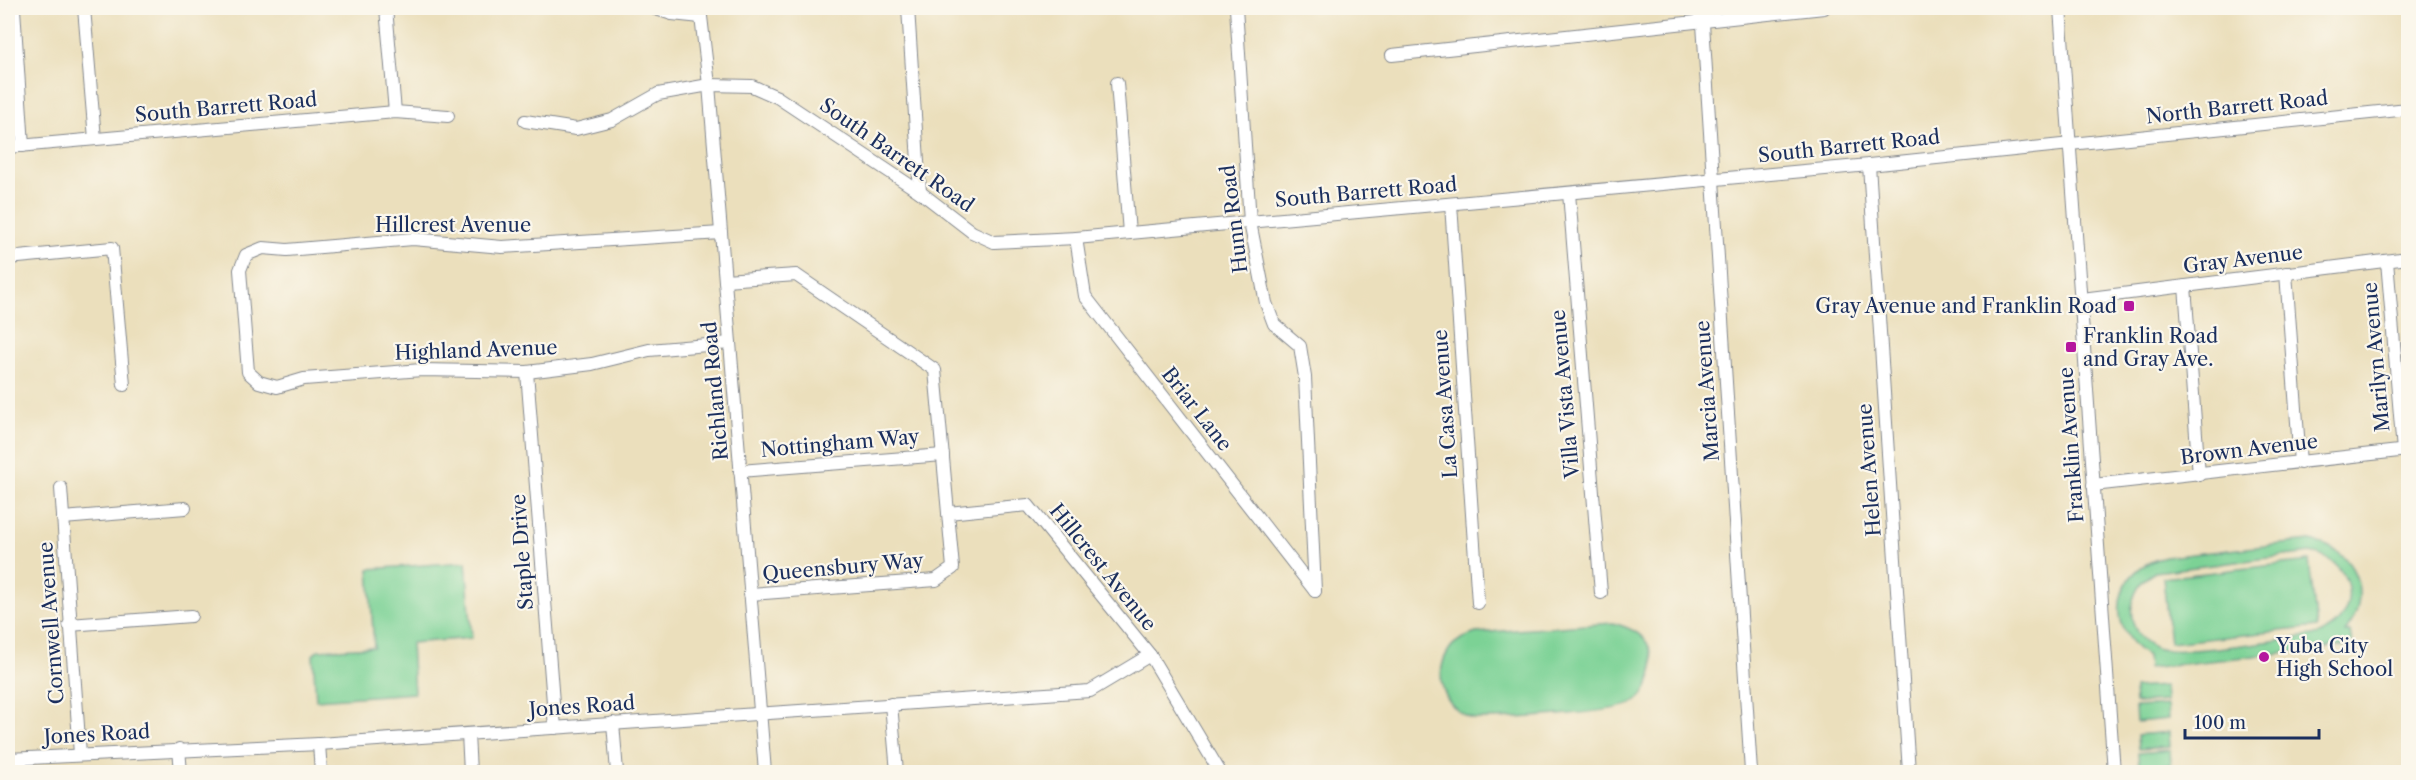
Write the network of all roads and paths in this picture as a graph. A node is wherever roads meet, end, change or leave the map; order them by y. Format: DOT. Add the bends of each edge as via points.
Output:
graph roads {
  1 [pos="8,8"];
  2 [pos="84,8"];
  3 [pos="386,8"];
  4 [pos="653,8"];
  5 [pos="1236,8"];
  6 [pos="1702,8"];
  7 [pos="1824,8"];
  8 [pos="2060,8"];
  9 [pos="905,9"];
  10 [pos="701,13"];
  11 [pos="1702,21"];
  12 [pos="1392,55"];
  13 [pos="1117,83"];
  14 [pos="709,85"];
  15 [pos="2409,109"];
  16 [pos="395,112"];
  17 [pos="448,116"];
  18 [pos="525,120"];
  19 [pos="95,139"];
  20 [pos="2070,143"];
  21 [pos="23,146"];
  22 [pos="8,147"];
  23 [pos="1869,165"];
  24 [pos="1713,179"];
  25 [pos="920,192"];
  26 [pos="1569,193"];
  27 [pos="1450,204"];
  28 [pos="1250,222"];
  29 [pos="721,233"];
  30 [pos="1129,233"];
  31 [pos="1076,238"];
  32 [pos="8,258"];
  33 [pos="2409,258"];
  34 [pos="2387,261"];
  35 [pos="2286,273"];
  36 [pos="725,280"];
  37 [pos="2184,286"];
  38 [pos="2082,299"];
  39 [pos="730,343"];
  40 [pos="527,372"];
  41 [pos="259,382"];
  42 [pos="124,385"];
  43 [pos="2406,450"];
  44 [pos="943,455"];
  45 [pos="2300,463"];
  46 [pos="740,471"];
  47 [pos="2199,475"];
  48 [pos="2093,485"];
  49 [pos="61,488"];
  50 [pos="185,508"];
  51 [pos="948,513"];
  52 [pos="63,518"];
  53 [pos="1315,591"];
  54 [pos="1601,593"];
  55 [pos="750,594"];
  56 [pos="1478,603"];
  57 [pos="191,616"];
  58 [pos="69,625"];
  59 [pos="1150,655"];
  60 [pos="891,704"];
  61 [pos="760,713"];
  62 [pos="613,723"];
  63 [pos="555,728"];
  64 [pos="468,734"];
  65 [pos="319,744"];
  66 [pos="179,749"];
  67 [pos="80,754"];
  68 [pos="8,759"];
  69 [pos="181,772"];
  70 [pos="321,772"];
  71 [pos="470,772"];
  72 [pos="617,772"];
  73 [pos="765,772"];
  74 [pos="897,772"];
  75 [pos="1220,772"];
  76 [pos="1752,772"];
  77 [pos="1908,772"];
  78 [pos="2114,772"];
  1 -- 21 [label="street" via="14,9"];
  2 -- 19 [label="street"];
  3 -- 16 [label="street"];
  4 -- 10 [label="street" via="672,14"];
  5 -- 28 [label="street, Hunn Road"];
  6 -- 11 [label="street, Marcia Avenue"];
  7 -- 11 [label="street"];
  8 -- 20 [label="street, Franklin Avenue"];
  9 -- 25 [label="street"];
  10 -- 14 [label="street, Richland Road"];
  11 -- 12 [label="street"];
  11 -- 24 [label="street, Marcia Avenue"];
  13 -- 30 [label="street"];
  14 -- 18 [label="street, South Barrett Road" via="658,94 612,120 576,129"];
  14 -- 25 [label="street, South Barrett Road" via="752,86 777,97"];
  14 -- 29 [label="street, Richland Road"];
  15 -- 20 [label="street, North Barrett Road"];
  16 -- 17 [label="street, South Barrett Road"];
  16 -- 19 [label="street, South Barrett Road"];
  19 -- 21 [label="street, South Barrett Road"];
  20 -- 23 [label="street, South Barrett Road"];
  20 -- 38 [label="street, Franklin Avenue"];
  21 -- 22 [label="street, South Barrett Road"];
  23 -- 24 [label="street, South Barrett Road"];
  23 -- 77 [label="street, Helen Avenue"];
  24 -- 26 [label="street, South Barrett Road"];
  24 -- 76 [label="street, Marcia Avenue"];
  25 -- 31 [label="street, South Barrett Road" via="972,232 994,242"];
  26 -- 27 [label="street, South Barrett Road"];
  26 -- 54 [label="street, Villa Vista Avenue"];
  27 -- 28 [label="street, South Barrett Road"];
  27 -- 56 [label="street, La Casa Avenue"];
  28 -- 30 [label="street, South Barrett Road"];
  28 -- 53 [label="street, Hunn Road" via="1274,324 1300,346 1305,377"];
  29 -- 36 [label="street, Richland Road"];
  29 -- 41 [label="street, Hillcrest Avenue" via="502,247 413,239 287,250 263,248 246,255 240,270 248,372"];
  30 -- 31 [label="street, South Barrett Road"];
  31 -- 53 [label="street, Briar Lane" via="1085,296"];
  32 -- 42 [label="street" via="112,248"];
  33 -- 34 [label="street, Gray Avenue"];
  34 -- 35 [label="street, Gray Avenue"];
  34 -- 43 [label="street, Marilyn Avenue"];
  35 -- 37 [label="street, Gray Avenue"];
  35 -- 45 [label="street"];
  36 -- 39 [label="street, Richland Road"];
  36 -- 44 [label="street" via="796,275 935,370"];
  37 -- 38 [label="street, Gray Avenue"];
  37 -- 47 [label="street"];
  38 -- 48 [label="street, Franklin Avenue"];
  39 -- 40 [label="street, Highland Avenue" via="649,350 592,364"];
  39 -- 46 [label="street, Richland Road"];
  40 -- 41 [label="street, Highland Avenue" via="422,370 304,379 277,387"];
  40 -- 63 [label="street, Staple Drive"];
  43 -- 45 [label="street, Brown Avenue"];
  44 -- 46 [label="street, Nottingham Way"];
  44 -- 51 [label="street"];
  45 -- 47 [label="street, Brown Avenue"];
  46 -- 55 [label="street, Richland Road"];
  47 -- 48 [label="street, Brown Avenue"];
  48 -- 78 [label="street, Franklin Avenue"];
  49 -- 52 [label="street, Cornwell Avenue"];
  50 -- 52 [label="street"];
  51 -- 55 [label="street, Queensbury Way" via="952,568 936,579"];
  51 -- 59 [label="street, Hillcrest Avenue" via="1028,505"];
  52 -- 58 [label="street, Cornwell Avenue"];
  55 -- 61 [label="street, Richland Road"];
  57 -- 58 [label="street"];
  58 -- 67 [label="street, Cornwell Avenue"];
  59 -- 60 [label="street, Jones Road" via="1090,691"];
  59 -- 75 [label="street, Hillcrest Avenue"];
  60 -- 61 [label="street, Jones Road"];
  60 -- 74 [label="street"];
  61 -- 62 [label="street, Jones Road"];
  61 -- 73 [label="street, Richland Road"];
  62 -- 63 [label="street, Jones Road"];
  62 -- 72 [label="street"];
  63 -- 64 [label="street, Jones Road"];
  64 -- 65 [label="street, Jones Road"];
  64 -- 71 [label="street"];
  65 -- 66 [label="street, Jones Road"];
  65 -- 70 [label="street"];
  66 -- 67 [label="street, Jones Road"];
  66 -- 69 [label="street"];
  67 -- 68 [label="street, Jones Road"];
}
